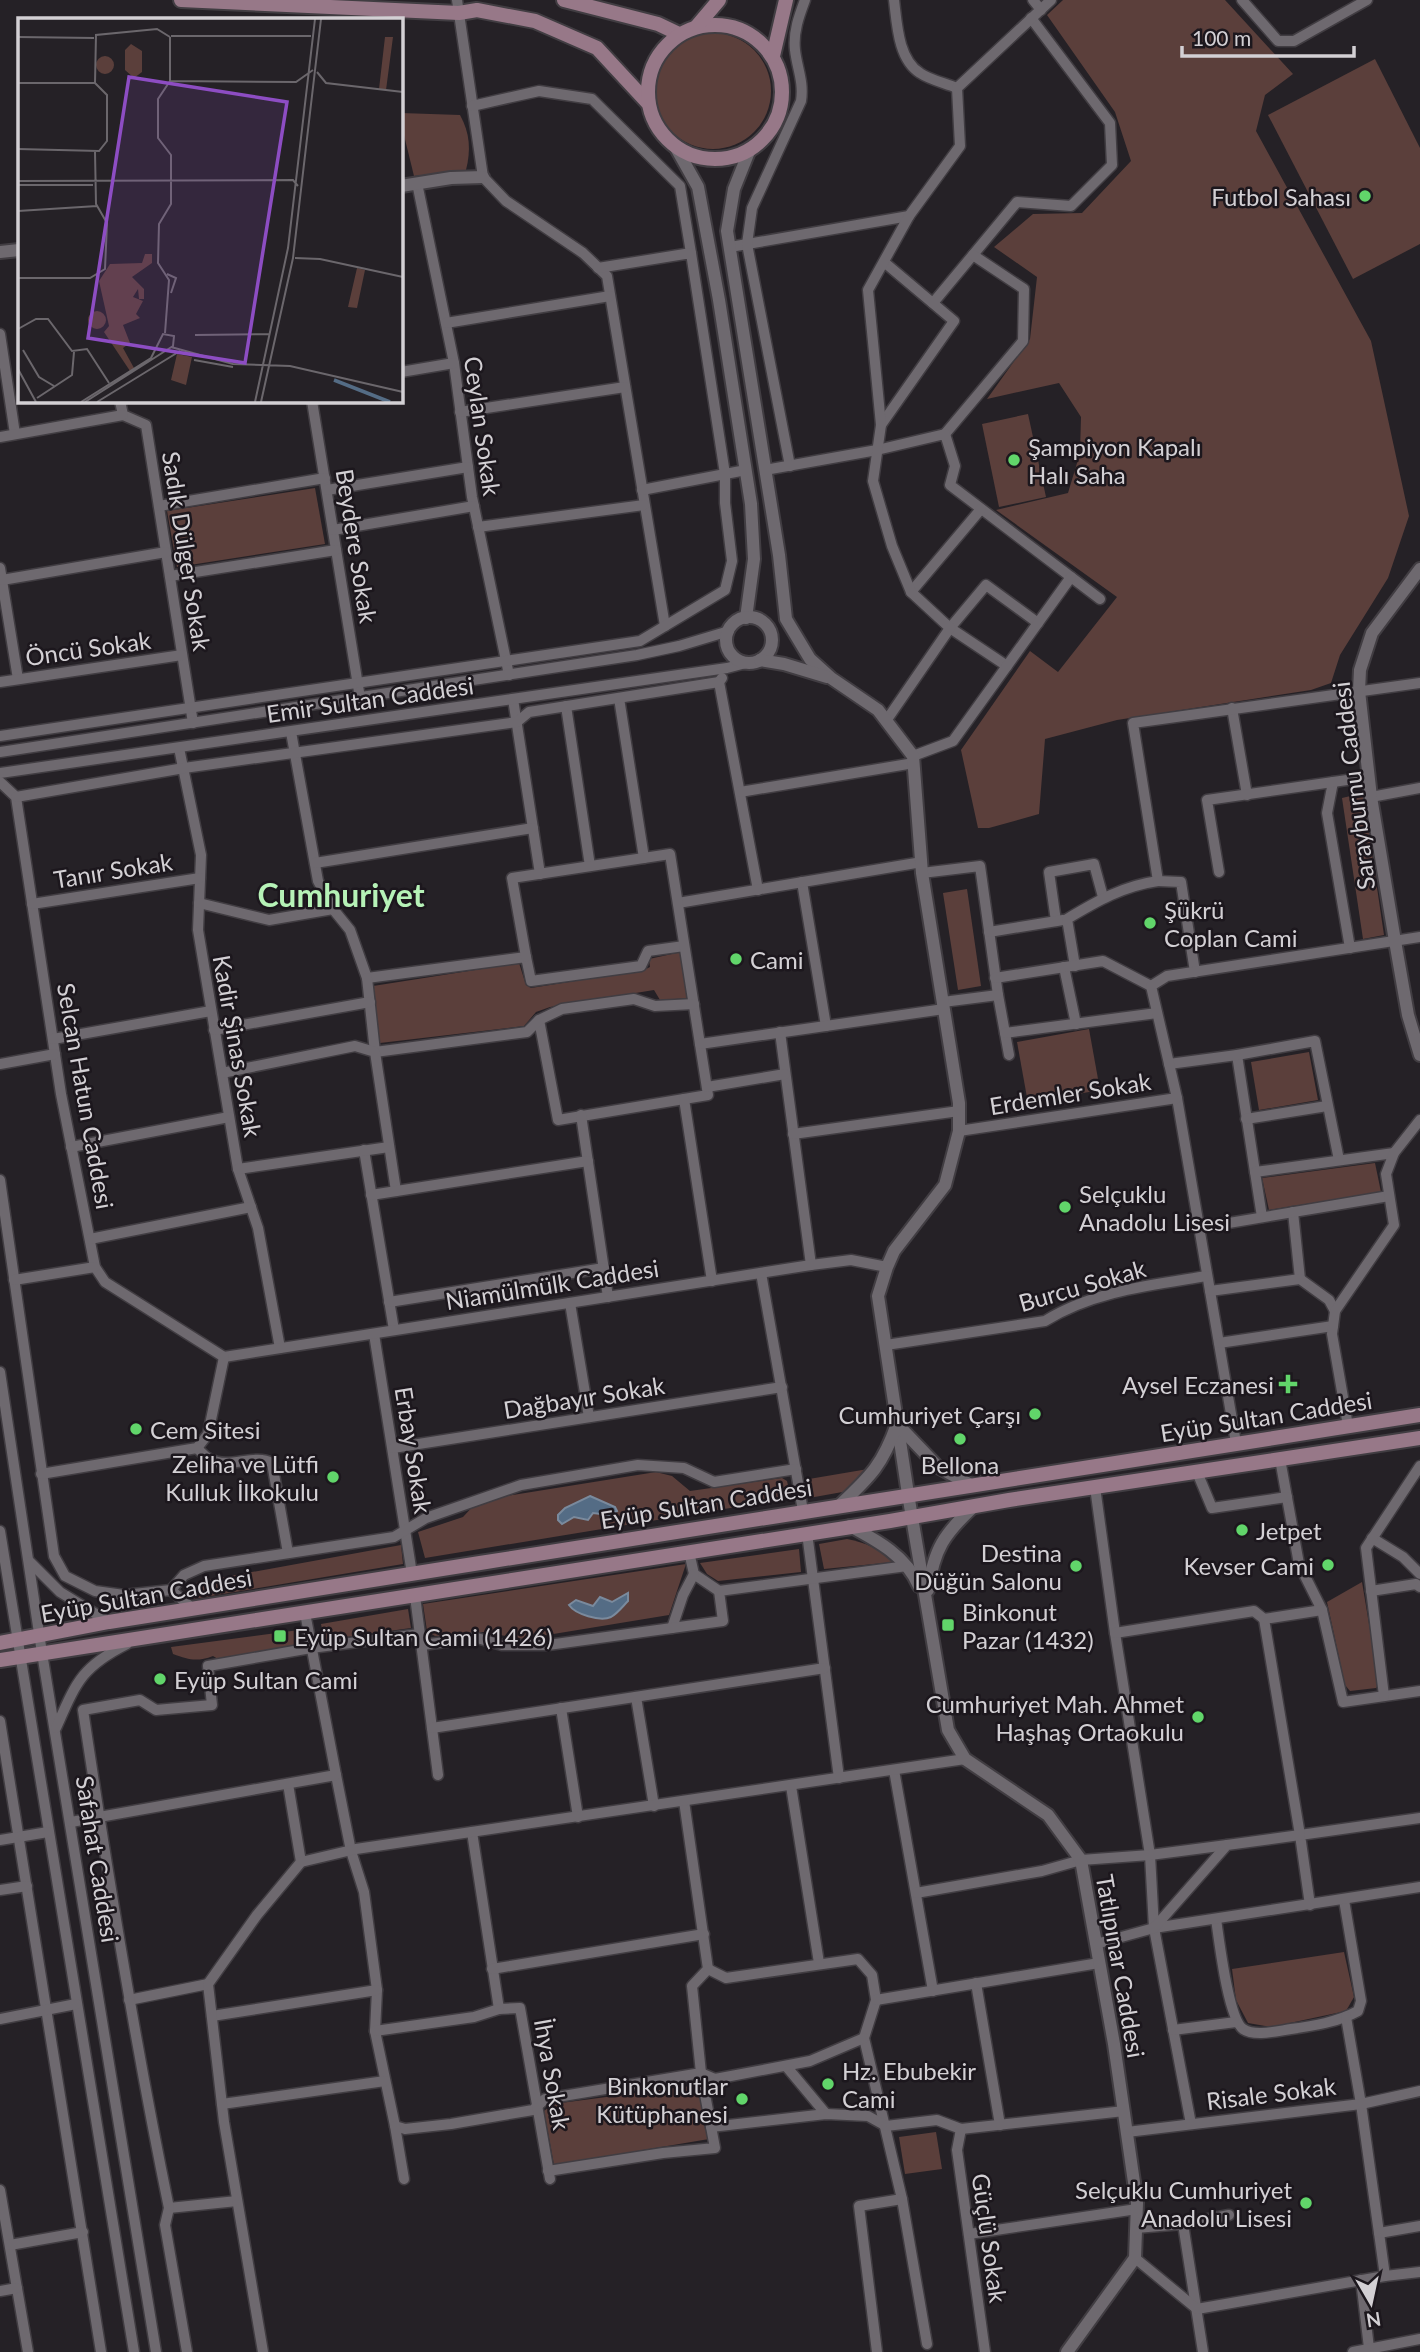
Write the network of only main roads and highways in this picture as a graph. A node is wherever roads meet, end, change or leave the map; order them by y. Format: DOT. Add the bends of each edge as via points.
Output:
graph roads {
  1 [pos="181,0"];
  2 [pos="564,0"];
  3 [pos="719,0"];
  4 [pos="786,0"];
  5 [pos="598,4"];
  6 [pos="458,7"];
  7 [pos="697,26"];
  8 [pos="679,34"];
  9 [pos="773,56"];
  10 [pos="648,102"];
  11 [pos="1420,1415"];
  12 [pos="1420,1438"];
  13 [pos="0,1643"];
  14 [pos="0,1660"];
  1 -- 6 [label="main road"];
  2 -- 5 [label="main road"];
  3 -- 7 [label="main road"];
  4 -- 9 [label="main road"];
  5 -- 8 [label="main road"];
  6 -- 10 [label="main road" via="535,21 597,48"];
  7 -- 8 [label="main road"];
  7 -- 9 [label="main road" via="732,26 748,32"];
  8 -- 10 [label="main road" via="653,63 647,82"];
  9 -- 10 [label="main road" via="783,97 778,117 750,149 732,157 692,156 675,146 662,134"];
  11 -- 13 [label="main road, Eyüp Sultan Caddesi" via="412,1573"];
  12 -- 14 [label="main road, Eyüp Sultan Caddesi"];
}
